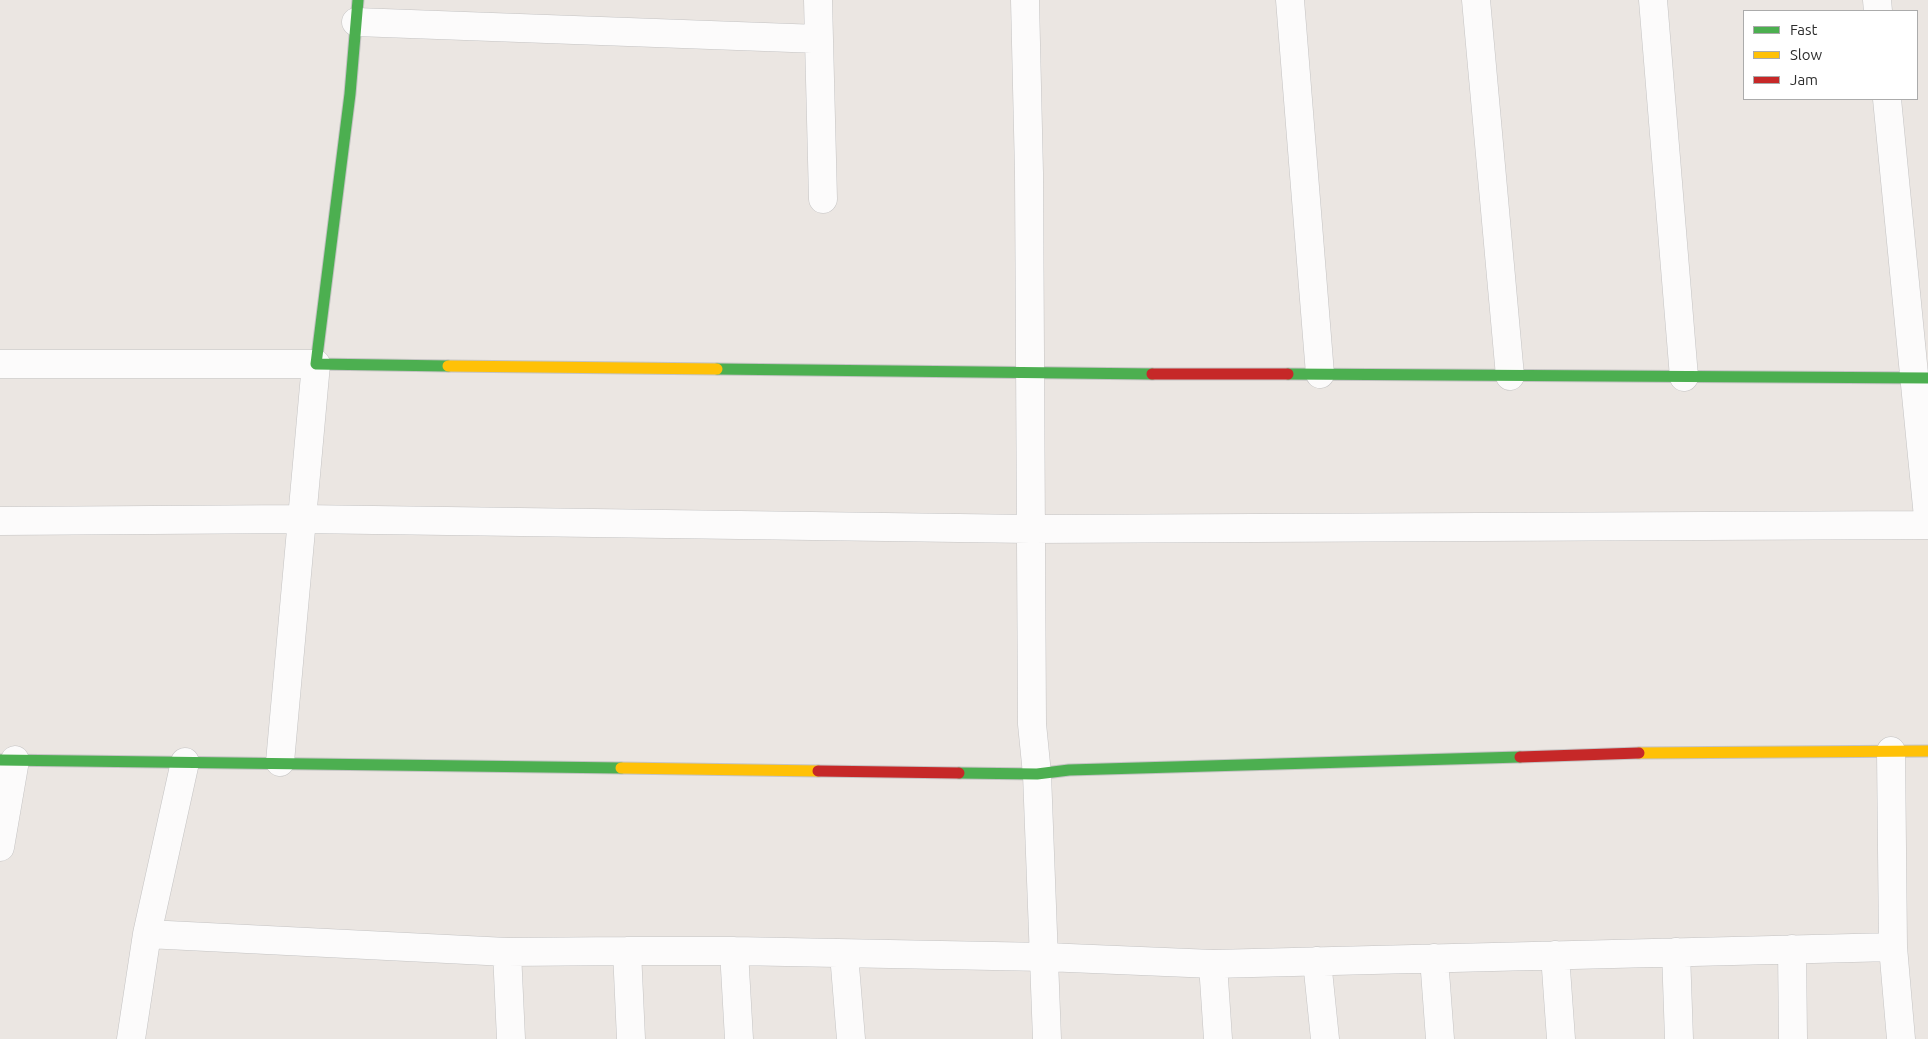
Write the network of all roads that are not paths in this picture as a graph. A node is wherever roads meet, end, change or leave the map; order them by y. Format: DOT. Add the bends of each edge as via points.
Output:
graph roads {
  1 [pos="818,0"];
  2 [pos="1025,0"];
  3 [pos="1290,0"];
  4 [pos="1476,0"];
  5 [pos="1654,0"];
  6 [pos="357,11"];
  7 [pos="819,39"];
  8 [pos="1887,100"];
  9 [pos="823,199"];
  10 [pos="0,364"];
  11 [pos="316,364"];
  12 [pos="1030,373"];
  13 [pos="1320,374"];
  14 [pos="1510,376"];
  15 [pos="1684,377"];
  16 [pos="1921,378"];
  17 [pos="1928,517"];
  18 [pos="301,519"];
  19 [pos="0,520"];
  20 [pos="1928,525"];
  21 [pos="1031,529"];
  22 [pos="1891,751"];
  23 [pos="1928,751"];
  24 [pos="7,760"];
  25 [pos="185,762"];
  26 [pos="280,762"];
  27 [pos="1037,774"];
  28 [pos="0,847"];
  29 [pos="147,934"];
  30 [pos="1893,947"];
  31 [pos="1792,949"];
  32 [pos="626,951"];
  33 [pos="734,951"];
  34 [pos="508,952"];
  35 [pos="1676,952"];
  36 [pos="844,954"];
  37 [pos="1555,955"];
  38 [pos="1044,957"];
  39 [pos="1434,958"];
  40 [pos="1317,961"];
  41 [pos="1213,964"];
  42 [pos="131,1039"];
  43 [pos="511,1039"];
  44 [pos="630,1039"];
  45 [pos="739,1039"];
  46 [pos="851,1039"];
  47 [pos="1047,1039"];
  48 [pos="1218,1039"];
  49 [pos="1325,1039"];
  50 [pos="1440,1039"];
  51 [pos="1560,1039"];
  52 [pos="1679,1039"];
  53 [pos="1793,1039"];
  54 [pos="1901,1039"];
  1 -- 7 [label="street"];
  2 -- 12 [label="street"];
  3 -- 13 [label="street"];
  4 -- 14 [label="street"];
  5 -- 15 [label="street"];
  6 -- 7 [label="street"];
  6 -- 11 [label="street" via="350,94"];
  7 -- 9 [label="street"];
  8 -- 16 [label="street"];
  10 -- 11 [label="street"];
  11 -- 12 [label="street"];
  11 -- 18 [label="street"];
  12 -- 13 [label="street"];
  12 -- 21 [label="street"];
  13 -- 14 [label="street"];
  14 -- 15 [label="street"];
  15 -- 16 [label="street"];
  16 -- 17 [label="street"];
  18 -- 19 [label="street"];
  18 -- 21 [label="street"];
  18 -- 26 [label="street"];
  20 -- 21 [label="street"];
  21 -- 27 [label="street" via="1032,724"];
  22 -- 23 [label="street"];
  22 -- 27 [label="street" via="1719,751 1069,770"];
  22 -- 30 [label="street"];
  24 -- 25 [label="street"];
  24 -- 28 [label="street"];
  25 -- 26 [label="street"];
  25 -- 29 [label="street"];
  26 -- 27 [label="street"];
  27 -- 38 [label="street"];
  29 -- 34 [label="street"];
  29 -- 42 [label="street"];
  30 -- 31 [label="street"];
  30 -- 54 [label="street"];
  31 -- 35 [label="street"];
  31 -- 53 [label="street"];
  32 -- 33 [label="street"];
  32 -- 34 [label="street"];
  32 -- 44 [label="street"];
  33 -- 36 [label="street"];
  33 -- 45 [label="street"];
  34 -- 43 [label="street"];
  35 -- 37 [label="street"];
  35 -- 52 [label="street"];
  36 -- 38 [label="street"];
  36 -- 46 [label="street"];
  37 -- 39 [label="street"];
  37 -- 51 [label="street"];
  38 -- 41 [label="street"];
  38 -- 47 [label="street"];
  39 -- 40 [label="street"];
  39 -- 50 [label="street"];
  40 -- 41 [label="street"];
  40 -- 49 [label="street"];
  41 -- 48 [label="street"];
}
